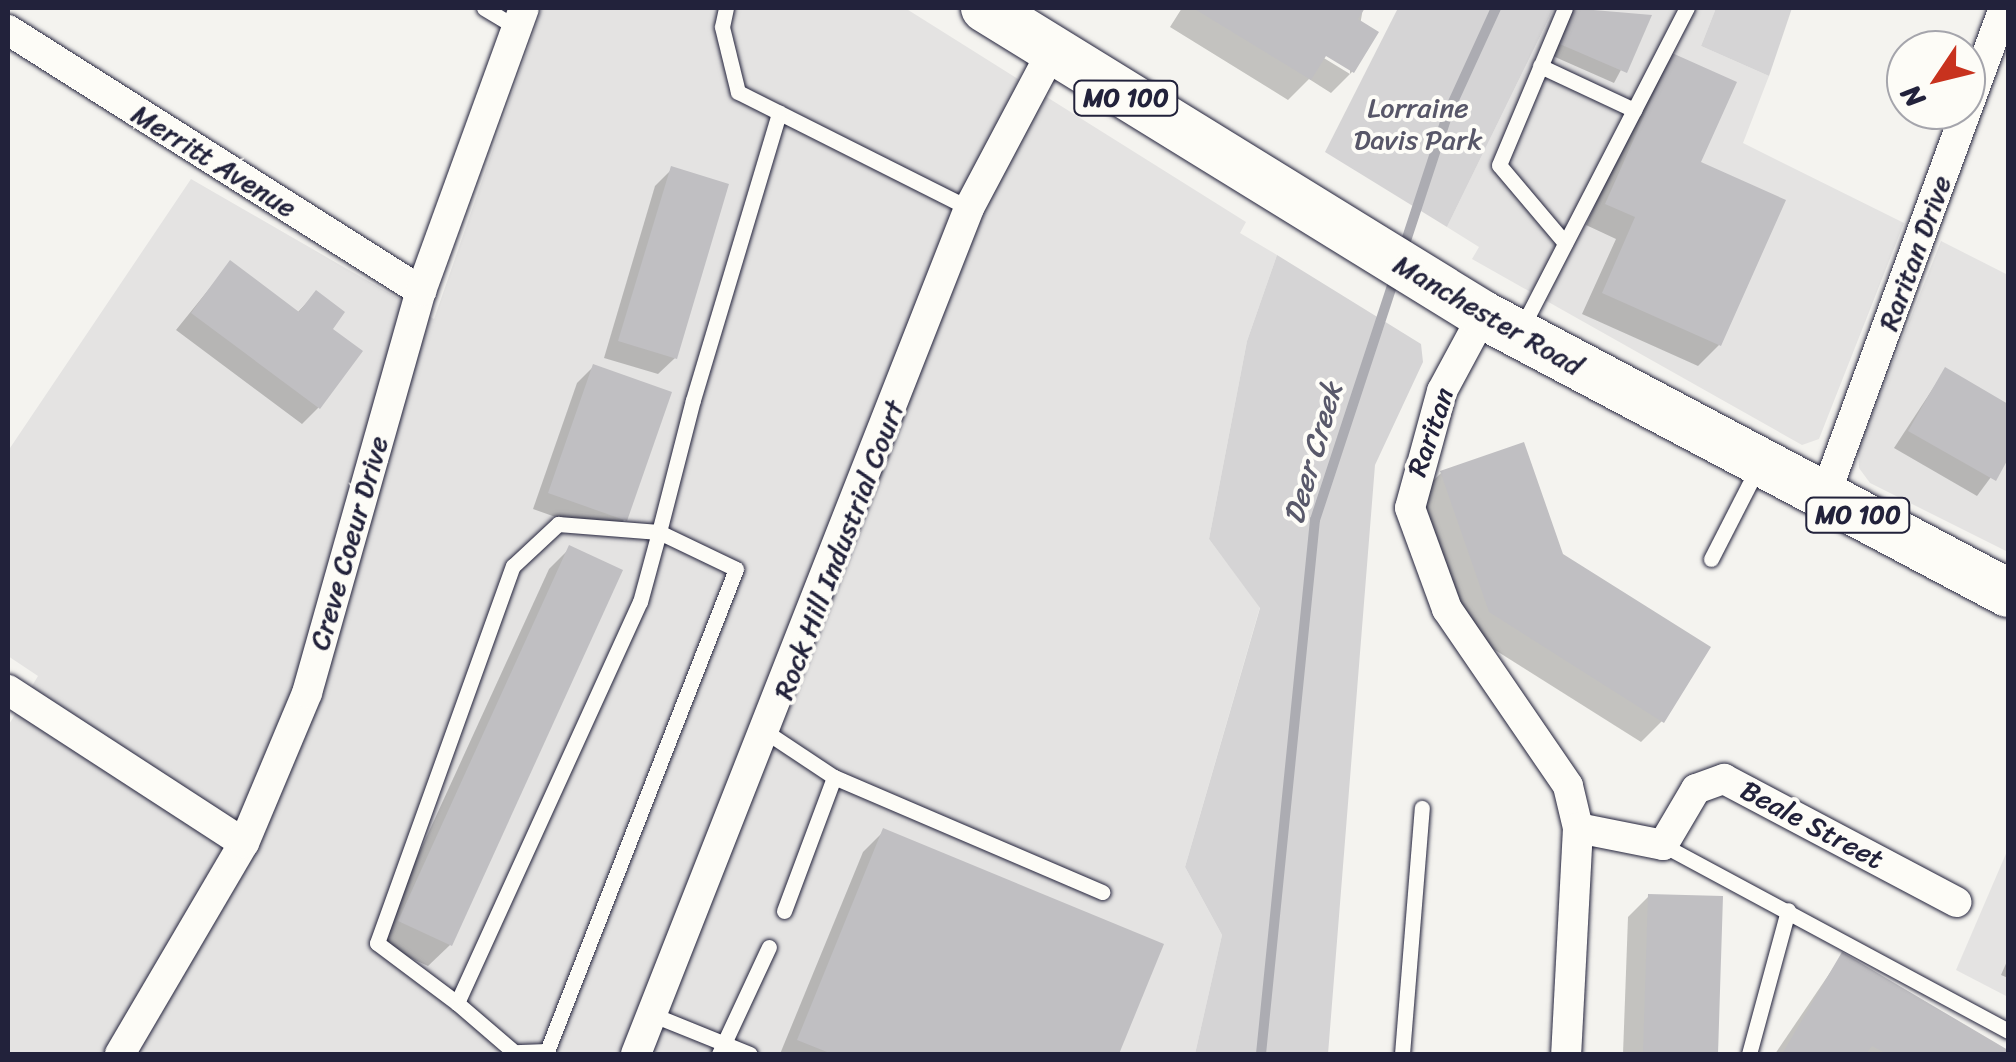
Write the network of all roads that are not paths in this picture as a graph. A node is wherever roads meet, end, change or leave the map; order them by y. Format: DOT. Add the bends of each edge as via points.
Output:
graph roads {
  1 [pos="484,8"];
  2 [pos="726,8"];
  3 [pos="985,8"];
  4 [pos="1565,8"];
  5 [pos="1687,8"];
  6 [pos="2004,8"];
  7 [pos="520,18"];
  8 [pos="8,30"];
  9 [pos="1052,51"];
  10 [pos="1540,66"];
  11 [pos="1634,110"];
  12 [pos="780,113"];
  13 [pos="970,208"];
  14 [pos="1565,243"];
  15 [pos="421,291"];
  16 [pos="1484,315"];
  17 [pos="1759,464"];
  18 [pos="1824,498"];
  19 [pos="658,532"];
  20 [pos="1711,559"];
  21 [pos="2008,593"];
  22 [pos="8,690"];
  23 [pos="768,734"];
  24 [pos="834,777"];
  25 [pos="1422,808"];
  26 [pos="1578,828"];
  27 [pos="244,843"];
  28 [pos="1663,845"];
  29 [pos="1102,892"];
  30 [pos="1956,902"];
  31 [pos="784,910"];
  32 [pos="1788,910"];
  33 [pos="769,948"];
  34 [pos="456,1003"];
  35 [pos="656,1016"];
  36 [pos="2008,1031"];
  37 [pos="721,1050"];
  38 [pos="120,1054"];
  39 [pos="636,1054"];
  40 [pos="750,1054"];
  41 [pos="1402,1054"];
  42 [pos="1566,1054"];
  43 [pos="1749,1054"];
  1 -- 7 [label="lane"];
  2 -- 12 [label="lane" via="722,27 738,92"];
  3 -- 9 [label="main road, Manchester Road / MO 100"];
  4 -- 10 [label="lane"];
  5 -- 11 [label="lane"];
  6 -- 18 [label="street, Raritan Drive"];
  7 -- 15 [label="street, Creve Coeur Drive"];
  8 -- 15 [label="street, Merritt Avenue"];
  9 -- 13 [label="street, Rock Hill Industrial Court"];
  9 -- 16 [label="main road, Manchester Road / MO 100"];
  10 -- 11 [label="lane"];
  10 -- 14 [label="lane" via="1498,164"];
  11 -- 14 [label="lane"];
  12 -- 13 [label="lane"];
  12 -- 19 [label="lane"];
  13 -- 23 [label="street, Rock Hill Industrial Court"];
  14 -- 16 [label="lane"];
  15 -- 27 [label="street, Creve Coeur Drive" via="306,693"];
  16 -- 17 [label="main road, Manchester Road / MO 100"];
  16 -- 26 [label="street, Raritan" via="1442,390 1410,508 1448,609 1551,752"];
  17 -- 18 [label="main road, Manchester Road / MO 100"];
  17 -- 20 [label="lane"];
  18 -- 21 [label="main road, Manchester Road / MO 100"];
  19 -- 34 [label="lane" via="640,602"];
  19 -- 34 [label="lane" via="558,524 513,566 378,944"];
  19 -- 34 [label="lane" via="736,569 546,1050 514,1052"];
  22 -- 27 [label="street"];
  23 -- 24 [label="lane"];
  23 -- 35 [label="street, Rock Hill Industrial Court"];
  24 -- 29 [label="lane"];
  24 -- 31 [label="lane"];
  25 -- 41 [label="lane"];
  26 -- 28 [label="street"];
  26 -- 42 [label="street"];
  27 -- 38 [label="street, Creve Coeur Drive"];
  28 -- 30 [label="street, Beale Street" via="1696,789 1724,779"];
  28 -- 32 [label="lane"];
  32 -- 36 [label="lane"];
  32 -- 43 [label="lane"];
  33 -- 37 [label="lane"];
  35 -- 37 [label="lane"];
  35 -- 39 [label="street, Rock Hill Industrial Court"];
  37 -- 40 [label="lane"];
}
